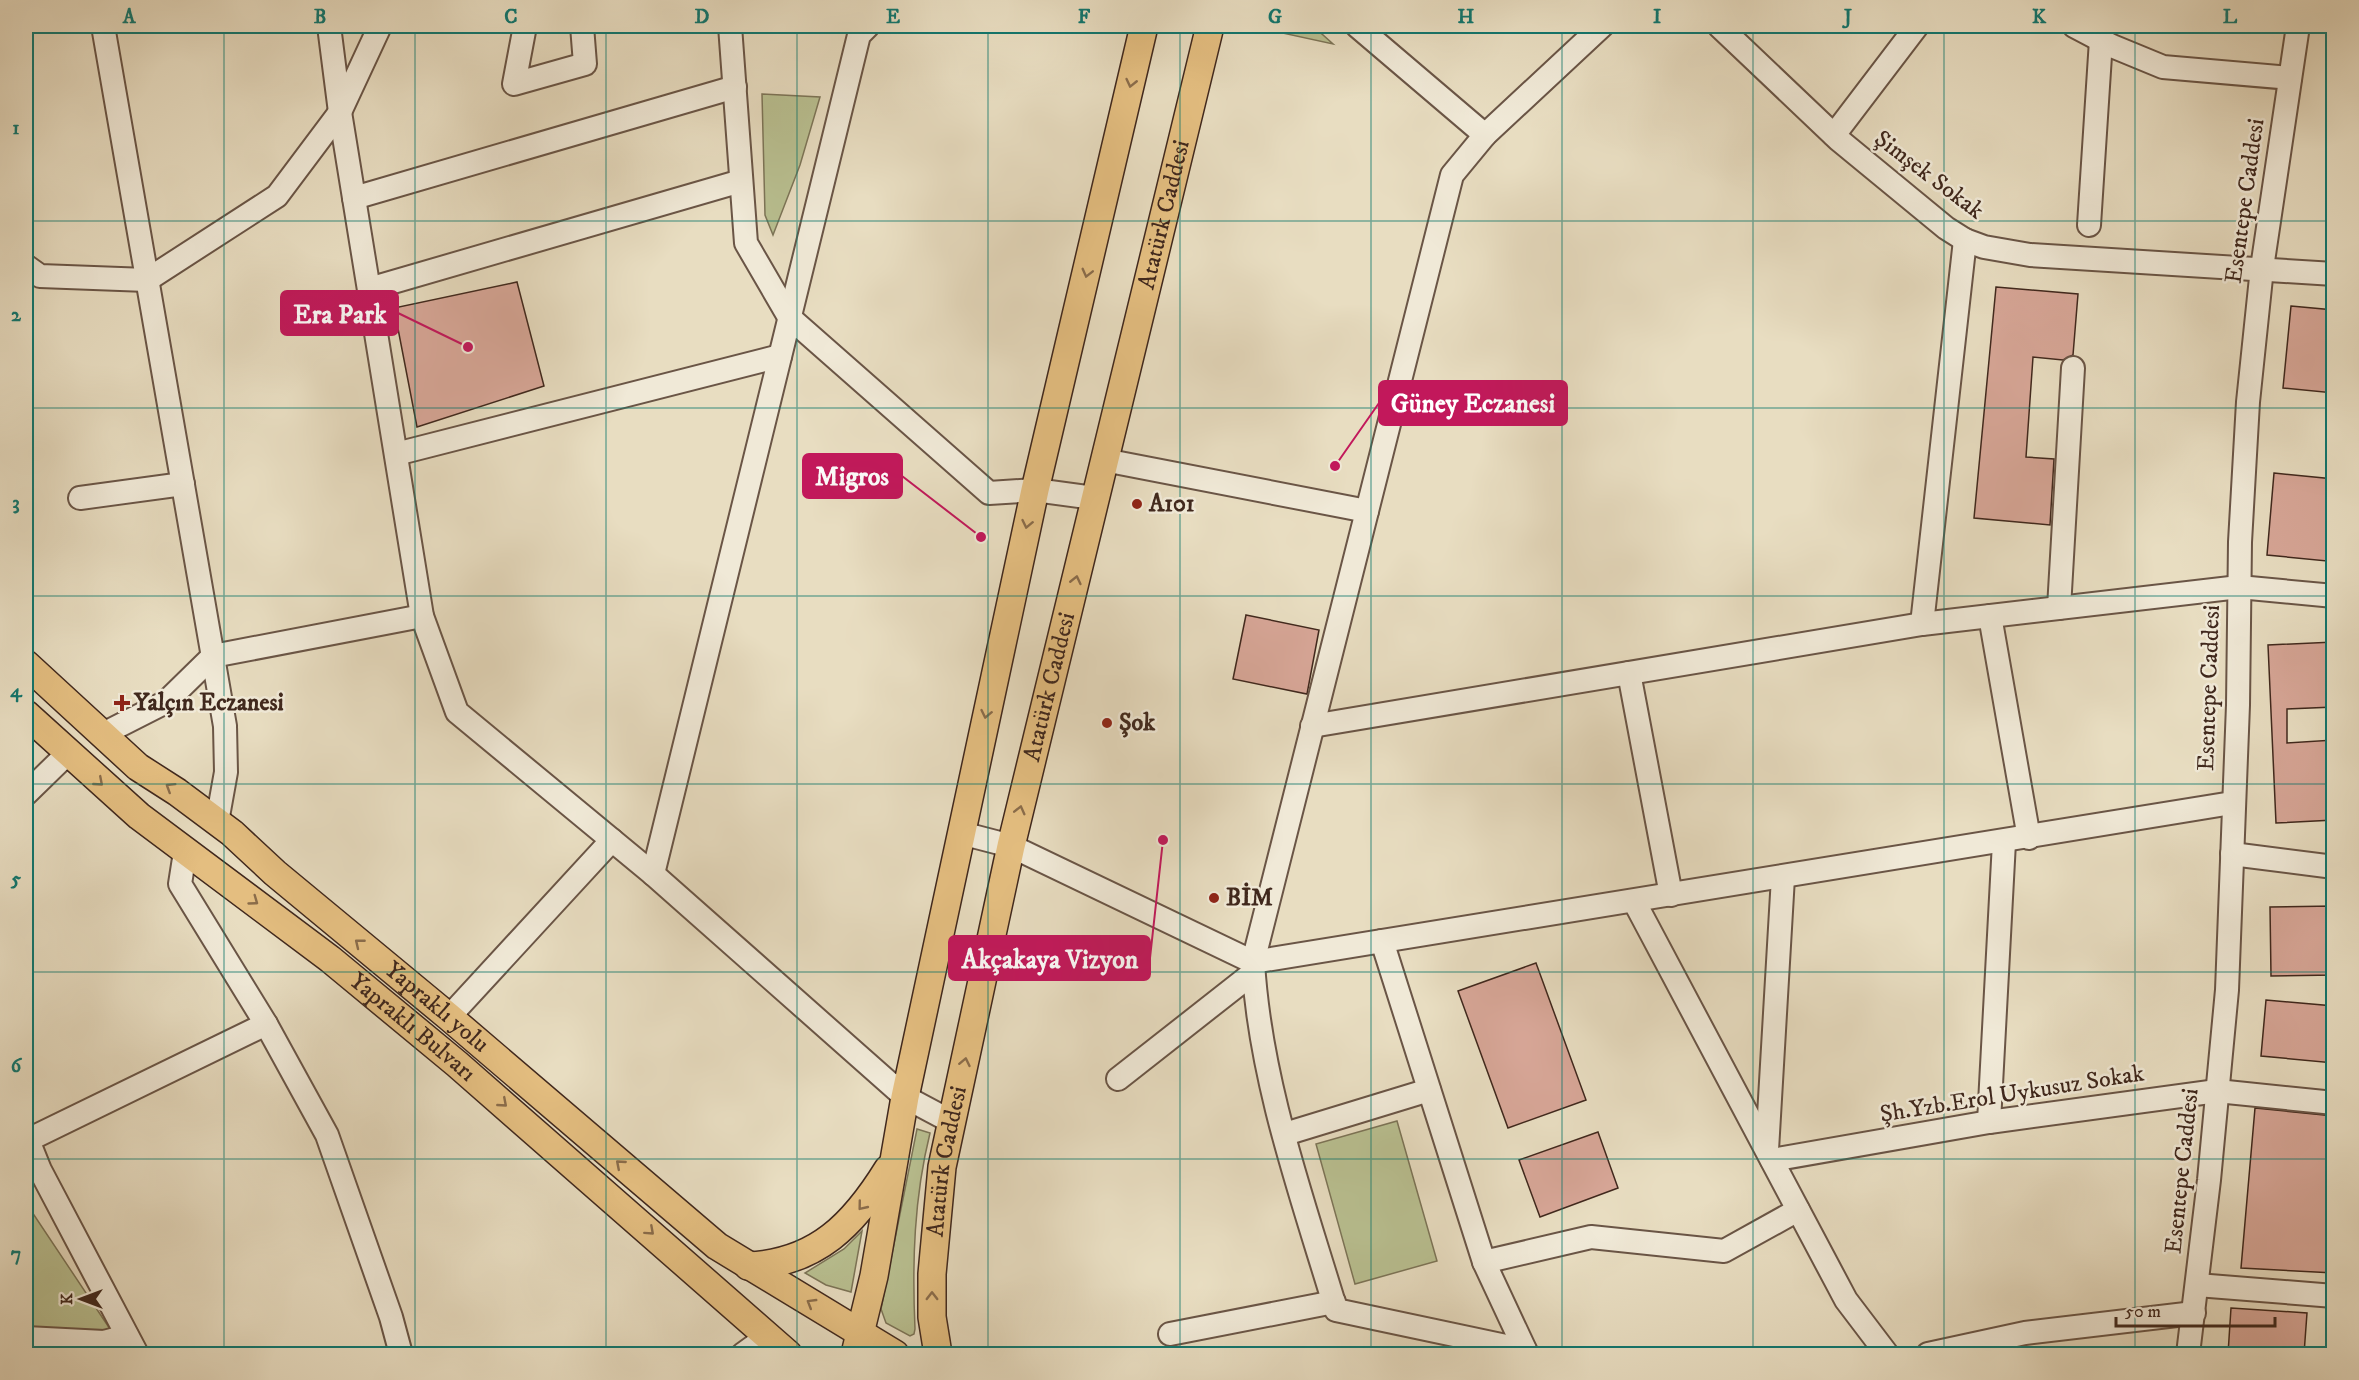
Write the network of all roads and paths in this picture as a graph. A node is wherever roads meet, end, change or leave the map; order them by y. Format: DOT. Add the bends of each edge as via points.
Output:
graph roads {
  1 [pos="103,26"];
  2 [pos="329,26"];
  3 [pos="380,26"];
  4 [pos="525,26"];
  5 [pos="582,26"];
  6 [pos="730,26"];
  7 [pos="868,26"];
  8 [pos="1144,26"];
  9 [pos="1210,26"];
  10 [pos="1357,26"];
  11 [pos="1602,26"];
  12 [pos="1719,26"];
  13 [pos="1917,26"];
  14 [pos="2074,26"];
  15 [pos="2298,26"];
  16 [pos="2101,40"];
  17 [pos="2290,78"];
  18 [pos="735,87"];
  19 [pos="340,112"];
  20 [pos="1485,135"];
  21 [pos="1834,135"];
  22 [pos="741,181"];
  23 [pos="354,198"];
  24 [pos="2089,225"];
  25 [pos="1965,240"];
  26 [pos="26,266"];
  27 [pos="2262,268"];
  28 [pos="2334,274"];
  29 [pos="147,280"];
  30 [pos="369,289"];
  31 [pos="789,317"];
  32 [pos="780,356"];
  33 [pos="2073,368"];
  34 [pos="396,454"];
  35 [pos="1104,460"];
  36 [pos="183,484"];
  37 [pos="1035,490"];
  38 [pos="80,498"];
  39 [pos="1094,498"];
  40 [pos="1367,511"];
  41 [pos="2239,587"];
  42 [pos="2334,596"];
  43 [pos="2059,608"];
  44 [pos="422,615"];
  45 [pos="1990,616"];
  46 [pos="1922,624"];
  47 [pos="213,656"];
  48 [pos="26,664"];
  49 [pos="1629,673"];
  50 [pos="26,714"];
  51 [pos="1312,726"];
  52 [pos="100,735"];
  53 [pos="68,753"];
  54 [pos="26,794"];
  55 [pos="2232,803"];
  56 [pos="218,822"];
  57 [pos="961,833"];
  58 [pos="2029,838"];
  59 [pos="612,840"];
  60 [pos="2004,842"];
  61 [pos="1011,846"];
  62 [pos="182,850"];
  63 [pos="2232,854"];
  64 [pos="2334,867"];
  65 [pos="207,868"];
  66 [pos="653,874"];
  67 [pos="1783,877"];
  68 [pos="1671,895"];
  69 [pos="1634,901"];
  70 [pos="1382,941"];
  71 [pos="1253,967"];
  72 [pos="449,1017"];
  73 [pos="266,1024"];
  74 [pos="1118,1079"];
  75 [pos="1429,1090"];
  76 [pos="2217,1091"];
  77 [pos="905,1097"];
  78 [pos="2334,1103"];
  79 [pos="952,1122"];
  80 [pos="1989,1122"];
  81 [pos="1285,1134"];
  82 [pos="27,1137"];
  83 [pos="1770,1156"];
  84 [pos="894,1157"];
  85 [pos="1798,1210"];
  86 [pos="1484,1262"];
  87 [pos="748,1266"];
  88 [pos="2197,1285"];
  89 [pos="2334,1296"];
  90 [pos="1334,1302"];
  91 [pos="2194,1313"];
  92 [pos="1170,1334"];
  93 [pos="768,1336"];
  94 [pos="26,1338"];
  95 [pos="858,1344"];
  96 [pos="132,1345"];
  97 [pos="1526,1352"];
  98 [pos="400,1354"];
  99 [pos="743,1354"];
  100 [pos="788,1354"];
  101 [pos="895,1354"];
  102 [pos="938,1354"];
  103 [pos="1887,1354"];
  104 [pos="1928,1354"];
  105 [pos="2188,1354"];
  1 -- 29 [label="street"];
  2 -- 19 [label="street"];
  3 -- 19 [label="street"];
  4 -- 5 [label="street" via="514,84 585,64"];
  6 -- 18 [label="street"];
  7 -- 31 [label="street" via="859,35"];
  8 -- 37 [label="main road, one-way"];
  9 -- 35 [label="main road, Atatürk Caddesi"];
  10 -- 20 [label="street"];
  11 -- 20 [label="street"];
  12 -- 21 [label="street, Şimşek Sokak"];
  13 -- 21 [label="street"];
  14 -- 16 [label="street"];
  15 -- 17 [label="street, Esentepe Caddesi"];
  16 -- 17 [label="street" via="2163,67"];
  16 -- 24 [label="street"];
  17 -- 27 [label="street, Esentepe Caddesi"];
  18 -- 22 [label="street"];
  18 -- 23 [label="street"];
  19 -- 23 [label="street"];
  19 -- 29 [label="street" via="277,196"];
  20 -- 40 [label="street" via="1452,175"];
  21 -- 25 [label="street, Şimşek Sokak" via="1899,191"];
  22 -- 30 [label="street"];
  22 -- 31 [label="street" via="746,243"];
  23 -- 30 [label="street"];
  25 -- 27 [label="street, Şimşek Sokak" via="2030,255"];
  25 -- 46 [label="street"];
  26 -- 29 [label="street" via="40,276"];
  27 -- 28 [label="street, Şimşek Sokak"];
  27 -- 41 [label="street, Esentepe Caddesi" via="2248,402"];
  29 -- 36 [label="street"];
  30 -- 34 [label="street"];
  31 -- 32 [label="street"];
  31 -- 37 [label="street" via="989,493"];
  32 -- 34 [label="street"];
  32 -- 66 [label="street"];
  33 -- 43 [label="street"];
  34 -- 44 [label="street"];
  35 -- 39 [label="main road, Atatürk Caddesi"];
  35 -- 40 [label="street"];
  36 -- 38 [label="street"];
  36 -- 47 [label="street"];
  37 -- 39 [label="street"];
  37 -- 57 [label="main road, one-way"];
  61 -- 39 [label="main road, Atatürk Caddesi, one-way"];
  40 -- 51 [label="street"];
  41 -- 42 [label="street"];
  41 -- 43 [label="street"];
  41 -- 55 [label="street, Esentepe Caddesi"];
  43 -- 45 [label="street"];
  44 -- 47 [label="street"];
  44 -- 59 [label="street" via="457,712"];
  45 -- 46 [label="street"];
  45 -- 58 [label="street"];
  46 -- 49 [label="street"];
  47 -- 52 [label="street" via="166,702"];
  47 -- 56 [label="street" via="225,726 226,772"];
  48 -- 52 [label="main road, Yapraklı yolu"];
  49 -- 51 [label="street"];
  49 -- 68 [label="street"];
  50 -- 53 [label="main road, Yapraklı Bulvarı"];
  51 -- 71 [label="street"];
  56 -- 52 [label="main road, Yapraklı yolu, one-way" via="138,767"];
  53 -- 54 [label="street"];
  53 -- 62 [label="main road, Yapraklı Bulvarı, one-way"];
  55 -- 58 [label="street"];
  55 -- 63 [label="street, Esentepe Caddesi"];
  56 -- 62 [label="main road"];
  56 -- 65 [label="main road"];
  72 -- 56 [label="main road, Yapraklı yolu, one-way"];
  57 -- 61 [label="street"];
  57 -- 77 [label="main road"];
  58 -- 60 [label="street"];
  59 -- 66 [label="street"];
  59 -- 72 [label="street"];
  60 -- 67 [label="street"];
  60 -- 80 [label="street"];
  61 -- 71 [label="street"];
  79 -- 61 [label="main road, Atatürk Caddesi, one-way"];
  62 -- 65 [label="main road, Yapraklı Bulvarı"];
  62 -- 73 [label="street" via="180,884"];
  63 -- 64 [label="street"];
  63 -- 76 [label="street, Esentepe Caddesi" via="2227,990"];
  65 -- 93 [label="main road, Yapraklı Bulvarı, one-way" via="330,959 457,1064"];
  66 -- 77 [label="street"];
  67 -- 68 [label="street"];
  67 -- 83 [label="street"];
  68 -- 69 [label="street"];
  69 -- 70 [label="street"];
  69 -- 83 [label="street"];
  70 -- 71 [label="street"];
  70 -- 75 [label="street"];
  71 -- 74 [label="street"];
  71 -- 81 [label="street" via="1257,1020"];
  87 -- 72 [label="main road, Yapraklı yolu, one-way" via="717,1246"];
  73 -- 82 [label="street"];
  73 -- 98 [label="street" via="327,1135 391,1317"];
  75 -- 81 [label="street"];
  75 -- 86 [label="street"];
  76 -- 78 [label="street, Şh.Yzb.Erol Uykusuz Sokak"];
  76 -- 80 [label="street, Şh.Yzb.Erol Uykusuz Sokak"];
  76 -- 88 [label="street, Esentepe Caddesi"];
  77 -- 79 [label="street"];
  77 -- 84 [label="main road"];
  102 -- 79 [label="main road, Atatürk Caddesi, one-way" via="932,1317 932,1274 938,1193"];
  80 -- 83 [label="street, Şh.Yzb.Erol Uykusuz Sokak"];
  81 -- 90 [label="street"];
  82 -- 96 [label="street" via="40,1170"];
  83 -- 85 [label="street"];
  84 -- 87 [label="main road, one-way" via="863,1205 827,1240 785,1262"];
  84 -- 95 [label="main road"];
  85 -- 86 [label="street" via="1724,1251 1591,1237"];
  85 -- 103 [label="street" via="1846,1300"];
  86 -- 97 [label="street"];
  95 -- 87 [label="main road, Yapraklı yolu, one-way"];
  88 -- 89 [label="street"];
  88 -- 91 [label="street, Esentepe Caddesi"];
  90 -- 92 [label="street"];
  90 -- 97 [label="street" via="1336,1310"];
  91 -- 104 [label="street" via="2025,1333"];
  91 -- 105 [label="street, Esentepe Caddesi"];
  93 -- 99 [label="street"];
  93 -- 100 [label="main road, Yapraklı Bulvarı"];
  94 -- 96 [label="street"];
  95 -- 101 [label="main road"];
}
